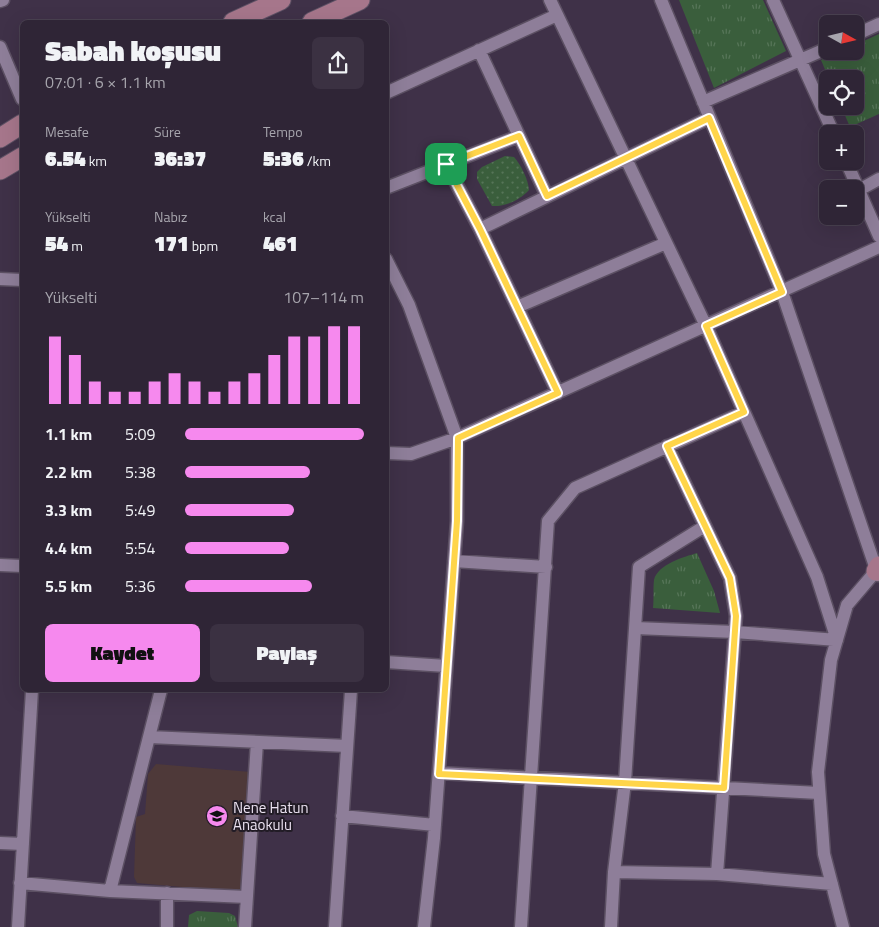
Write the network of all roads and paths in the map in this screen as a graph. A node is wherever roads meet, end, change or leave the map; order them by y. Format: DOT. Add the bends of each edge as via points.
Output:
graph roads {
  1 [pos="360,0"];
  2 [pos="550,0"];
  3 [pos="661,0"];
  4 [pos="773,0"];
  5 [pos="269,2"];
  6 [pos="557,15"];
  7 [pos="237,20"];
  8 [pos="316,20"];
  9 [pos="879,24"];
  10 [pos="864,31"];
  11 [pos="0,47"];
  12 [pos="479,50"];
  13 [pos="819,52"];
  14 [pos="801,60"];
  15 [pos="389,92"];
  16 [pos="20,94"];
  17 [pos="703,102"];
  18 [pos="709,118"];
  19 [pos="20,125"];
  20 [pos="830,125"];
  21 [pos="519,136"];
  22 [pos="0,138"];
  23 [pos="20,158"];
  24 [pos="625,158"];
  25 [pos="446,164"];
  26 [pos="0,170"];
  27 [pos="879,179"];
  28 [pos="389,187"];
  29 [pos="864,187"];
  30 [pos="547,196"];
  31 [pos="864,202"];
  32 [pos="480,229"];
  33 [pos="879,236"];
  34 [pos="666,243"];
  35 [pos="879,247"];
  36 [pos="389,265"];
  37 [pos="0,278"];
  38 [pos="20,280"];
  39 [pos="782,292"];
  40 [pos="517,307"];
  41 [pos="706,326"];
  42 [pos="558,393"];
  43 [pos="744,412"];
  44 [pos="458,438"];
  45 [pos="667,446"];
  46 [pos="389,453"];
  47 [pos="705,526"];
  48 [pos="454,560"];
  49 [pos="0,565"];
  50 [pos="20,566"];
  51 [pos="546,567"];
  52 [pos="878,571"];
  53 [pos="635,628"];
  54 [pos="735,632"];
  55 [pos="836,640"];
  56 [pos="389,662"];
  57 [pos="446,666"];
  58 [pos="32,692"];
  59 [pos="160,692"];
  60 [pos="350,692"];
  61 [pos="149,737"];
  62 [pos="257,742"];
  63 [pos="347,746"];
  64 [pos="439,774"];
  65 [pos="532,777"];
  66 [pos="625,782"];
  67 [pos="724,788"];
  68 [pos="819,793"];
  69 [pos="342,816"];
  70 [pos="435,825"];
  71 [pos="0,843"];
  72 [pos="23,844"];
  73 [pos="614,872"];
  74 [pos="717,874"];
  75 [pos="20,883"];
  76 [pos="832,884"];
  77 [pos="110,891"];
  78 [pos="168,893"];
  79 [pos="247,897"];
  80 [pos="18,927"];
  81 [pos="168,927"];
  82 [pos="245,927"];
  83 [pos="335,927"];
  84 [pos="424,927"];
  85 [pos="521,927"];
  86 [pos="611,927"];
  87 [pos="843,927"];
  1 -- 8 [label="street"];
  2 -- 6 [label="street"];
  3 -- 17 [label="street"];
  4 -- 14 [label="street"];
  5 -- 7 [label="street"];
  6 -- 12 [label="street"];
  6 -- 24 [label="street"];
  9 -- 10 [label="street"];
  11 -- 16 [label="street"];
  12 -- 15 [label="street"];
  12 -- 21 [label="street"];
  13 -- 14 [label="street"];
  14 -- 17 [label="street"];
  14 -- 20 [label="street"];
  17 -- 18 [label="street"];
  18 -- 24 [label="street"];
  18 -- 39 [label="street"];
  19 -- 22 [label="street"];
  21 -- 25 [label="street"];
  21 -- 30 [label="street"];
  23 -- 26 [label="street"];
  24 -- 30 [label="street"];
  24 -- 34 [label="street"];
  25 -- 28 [label="street"];
  25 -- 32 [label="street"];
  27 -- 29 [label="street"];
  30 -- 32 [label="street"];
  31 -- 33 [label="street"];
  32 -- 40 [label="street"];
  34 -- 40 [label="street"];
  34 -- 41 [label="street"];
  35 -- 39 [label="street"];
  36 -- 44 [label="street" via="409,305"];
  37 -- 38 [label="street"];
  39 -- 41 [label="street"];
  39 -- 52 [label="street"];
  40 -- 42 [label="street"];
  41 -- 42 [label="street"];
  41 -- 43 [label="street"];
  42 -- 44 [label="street"];
  43 -- 45 [label="street"];
  43 -- 55 [label="street" via="817,577"];
  44 -- 46 [label="street" via="411,454"];
  44 -- 48 [label="street"];
  45 -- 47 [label="street"];
  45 -- 51 [label="street" via="575,488 548,521"];
  47 -- 53 [label="street" via="639,567"];
  47 -- 54 [label="street" via="730,578"];
  48 -- 51 [label="street"];
  48 -- 57 [label="street"];
  49 -- 50 [label="street"];
  51 -- 65 [label="street"];
  52 -- 55 [label="street" via="847,605"];
  53 -- 54 [label="street"];
  53 -- 66 [label="street"];
  54 -- 55 [label="street"];
  54 -- 67 [label="street"];
  55 -- 68 [label="street" via="818,772"];
  56 -- 57 [label="street"];
  57 -- 64 [label="street"];
  58 -- 72 [label="street"];
  59 -- 61 [label="street"];
  60 -- 63 [label="street"];
  61 -- 62 [label="street"];
  61 -- 77 [label="street"];
  62 -- 63 [label="street"];
  62 -- 79 [label="street"];
  63 -- 69 [label="street"];
  64 -- 65 [label="street"];
  64 -- 70 [label="street"];
  65 -- 66 [label="street"];
  65 -- 85 [label="street"];
  66 -- 67 [label="street"];
  66 -- 73 [label="street"];
  67 -- 68 [label="street"];
  67 -- 74 [label="street"];
  68 -- 76 [label="street" via="824,854"];
  69 -- 70 [label="street"];
  69 -- 83 [label="street"];
  70 -- 84 [label="street"];
  71 -- 72 [label="street"];
  72 -- 75 [label="street"];
  73 -- 74 [label="street"];
  73 -- 86 [label="street"];
  74 -- 76 [label="street"];
  75 -- 77 [label="street"];
  75 -- 80 [label="street"];
  76 -- 87 [label="street"];
  77 -- 78 [label="street"];
  78 -- 79 [label="street"];
  78 -- 81 [label="street"];
  79 -- 82 [label="street"];
}
